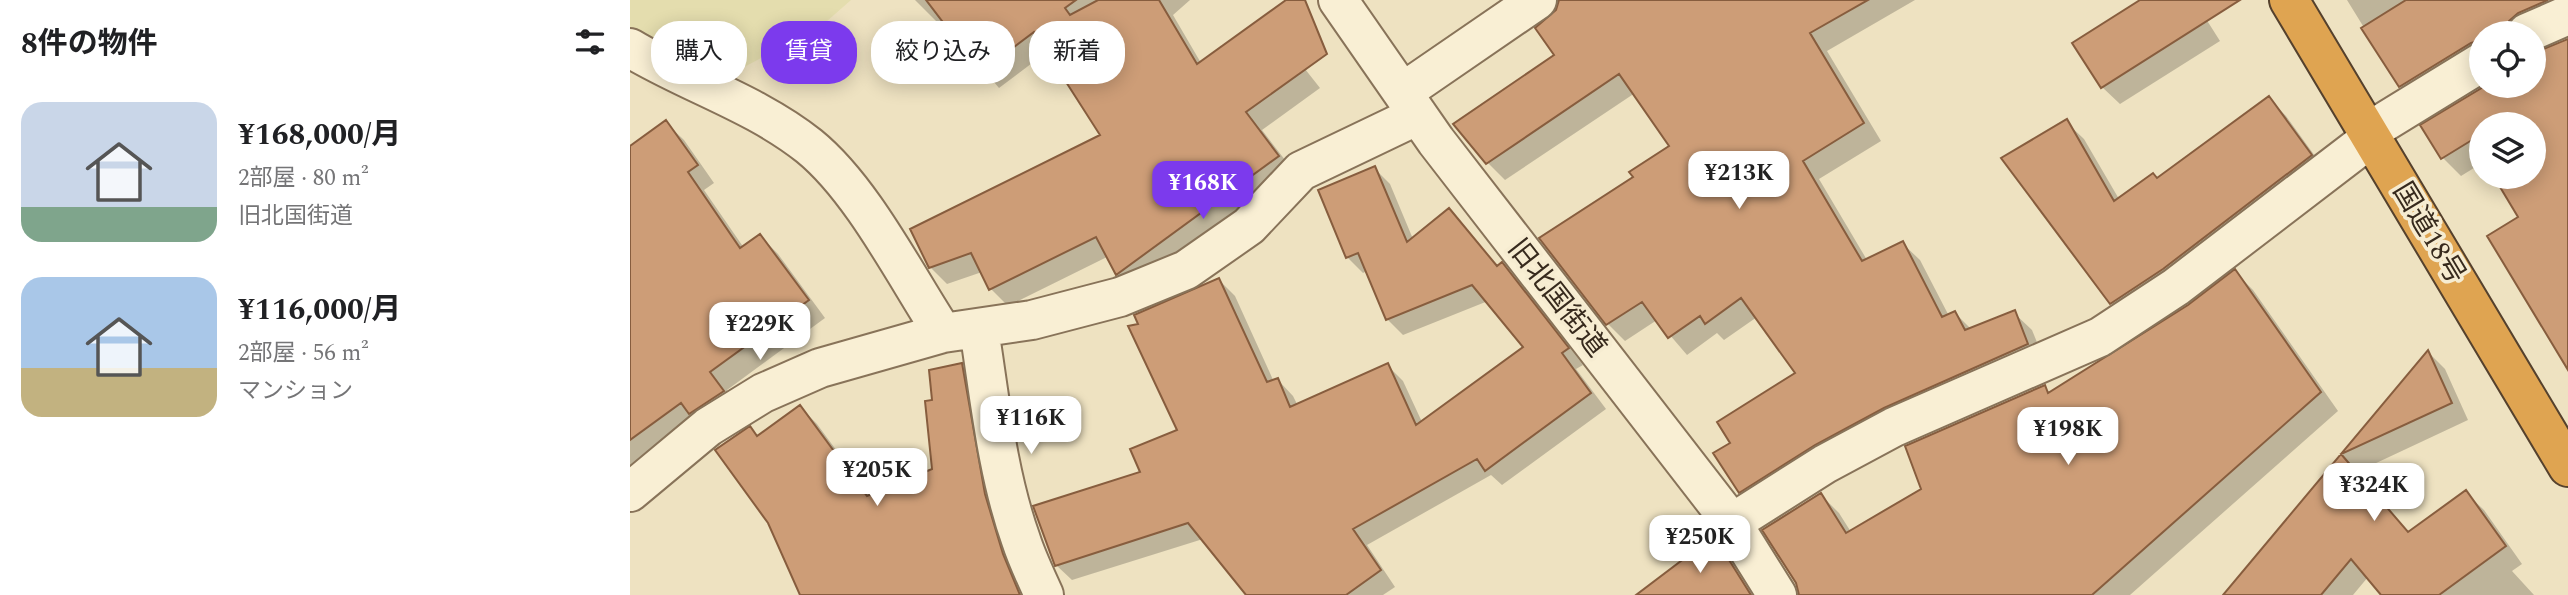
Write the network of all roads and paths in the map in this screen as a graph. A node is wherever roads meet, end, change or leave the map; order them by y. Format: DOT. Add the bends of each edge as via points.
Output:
graph roads {
  1 [pos="1338,0"];
  2 [pos="1537,0"];
  3 [pos="2289,0"];
  4 [pos="2568,15"];
  5 [pos="2546,25"];
  6 [pos="630,48"];
  7 [pos="2469,69"];
  8 [pos="1410,103"];
  9 [pos="2370,134"];
  10 [pos="961,331"];
  11 [pos="2568,467"];
  12 [pos="630,492"];
  13 [pos="1732,523"];
  14 [pos="1044,595"];
  15 [pos="1777,595"];
  1 -- 8 [label="street, 旧北国街道"];
  2 -- 8 [label="street"];
  3 -- 9 [label="highway, 国道18号"];
  4 -- 5 [label="street"];
  6 -- 10 [label="street" via="752,108 810,147"];
  7 -- 9 [label="street"];
  8 -- 10 [label="street" via="1301,171 1249,226 1186,270 1119,297 1032,320"];
  8 -- 13 [label="street, 旧北国街道"];
  9 -- 11 [label="highway, 国道18号"];
  9 -- 13 [label="street" via="2176,287 2100,337 1894,427"];
  10 -- 12 [label="street" via="820,368 763,393 708,427"];
  10 -- 14 [label="street" via="993,422 1021,541"];
  13 -- 15 [label="street, 旧北国街道"];
}
